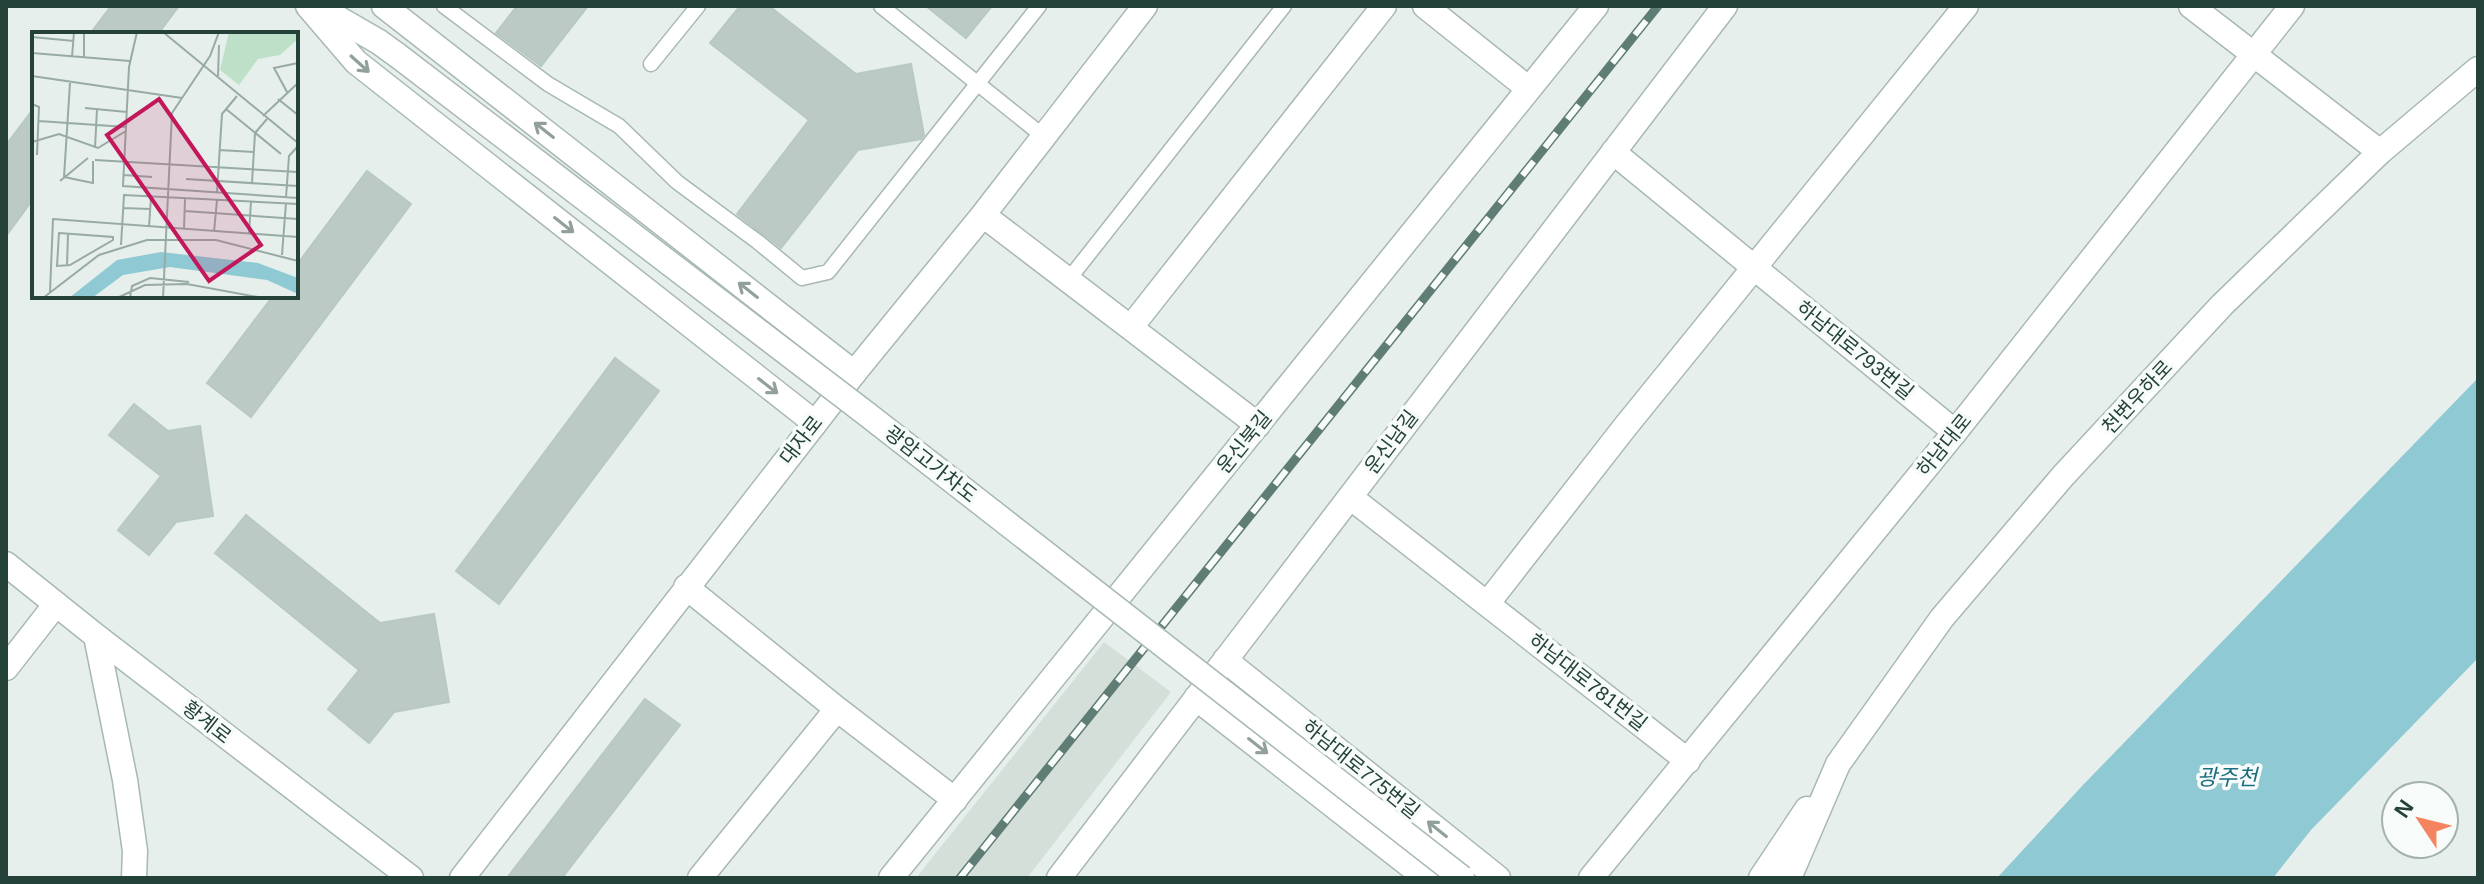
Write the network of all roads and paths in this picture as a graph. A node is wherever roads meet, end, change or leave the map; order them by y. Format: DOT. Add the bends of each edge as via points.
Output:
graph roads {
  1 [pos="308,6"];
  2 [pos="317,6"];
  3 [pos="353,6"];
  4 [pos="384,6"];
  5 [pos="444,6"];
  6 [pos="698,6"];
  7 [pos="881,6"];
  8 [pos="1039,6"];
  9 [pos="1145,6"];
  10 [pos="1284,6"];
  11 [pos="1384,6"];
  12 [pos="1425,6"];
  13 [pos="1596,6"];
  14 [pos="1725,6"];
  15 [pos="1966,6"];
  16 [pos="2191,6"];
  17 [pos="2292,6"];
  18 [pos="388,49"];
  19 [pos="2252,55"];
  20 [pos="651,64"];
  21 [pos="2478,69"];
  22 [pos="978,84"];
  23 [pos="1529,89"];
  24 [pos="1043,136"];
  25 [pos="1613,152"];
  26 [pos="2380,152"];
  27 [pos="983,215"];
  28 [pos="1754,268"];
  29 [pos="1069,279"];
  30 [pos="1131,327"];
  31 [pos="854,373"];
  32 [pos="815,423"];
  33 [pos="1258,425"];
  34 [pos="1955,432"];
  35 [pos="1350,497"];
  36 [pos="6,564"];
  37 [pos="686,587"];
  38 [pos="56,604"];
  39 [pos="1487,604"];
  40 [pos="96,636"];
  41 [pos="1225,660"];
  42 [pos="6,668"];
  43 [pos="1196,698"];
  44 [pos="837,709"];
  45 [pos="1688,761"];
  46 [pos="1838,764"];
  47 [pos="955,800"];
  48 [pos="1062,877"];
  49 [pos="134,878"];
  50 [pos="411,878"];
  51 [pos="462,878"];
  52 [pos="700,878"];
  53 [pos="891,878"];
  54 [pos="1426,878"];
  55 [pos="1462,878"];
  56 [pos="1498,878"];
  57 [pos="1591,878"];
  58 [pos="1761,878"];
  59 [pos="1789,878"];
  1 -- 32 [label="street, one-way" via="356,62"];
  2 -- 18 [label="street"];
  3 -- 18 [label="street"];
  31 -- 4 [label="street, one-way"];
  5 -- 22 [label="lane" via="548,84 619,126 677,182 802,278 828,272"];
  6 -- 20 [label="lane"];
  7 -- 22 [label="lane"];
  8 -- 22 [label="lane"];
  9 -- 24 [label="street, 대자로"];
  10 -- 29 [label="lane"];
  11 -- 30 [label="street"];
  12 -- 23 [label="street"];
  13 -- 23 [label="street, 운신북길"];
  14 -- 25 [label="street, 운신남길"];
  15 -- 28 [label="street"];
  16 -- 19 [label="street"];
  17 -- 19 [label="street, 하남대로"];
  18 -- 55 [label="street, 광암고가차도, bridge"];
  19 -- 26 [label="street"];
  19 -- 34 [label="street, 하남대로"];
  21 -- 26 [label="street, 천변우하로"];
  22 -- 24 [label="lane"];
  23 -- 33 [label="street, 운신북길"];
  24 -- 27 [label="street, 대자로"];
  25 -- 28 [label="street, 하남대로793번길"];
  25 -- 35 [label="street, 운신남길"];
  26 -- 46 [label="street, 천변우하로" via="2222,305 2063,476 1942,618"];
  27 -- 29 [label="street"];
  27 -- 31 [label="street, 대자로"];
  28 -- 34 [label="street, 하남대로793번길"];
  28 -- 39 [label="street"];
  29 -- 30 [label="street"];
  30 -- 33 [label="street"];
  31 -- 32 [label="street, 대자로"];
  32 -- 37 [label="street, 대자로"];
  33 -- 47 [label="street, 운신북길"];
  34 -- 45 [label="street, 하남대로"];
  35 -- 39 [label="street, 하남대로781번길"];
  35 -- 41 [label="street, 운신남길"];
  36 -- 38 [label="street, 황계로"];
  37 -- 44 [label="street"];
  37 -- 51 [label="street, 대자로"];
  38 -- 40 [label="street, 황계로"];
  38 -- 42 [label="street"];
  39 -- 45 [label="street, 하남대로781번길"];
  40 -- 49 [label="street" via="129,804"];
  40 -- 50 [label="street, 황계로"];
  41 -- 43 [label="street, 운신남길"];
  56 -- 41 [label="street, 하남대로775번길, one-way"];
  43 -- 48 [label="street, 운신남길"];
  43 -- 54 [label="street, one-way"];
  44 -- 47 [label="street"];
  44 -- 52 [label="street"];
  45 -- 57 [label="street, 하남대로"];
  46 -- 58 [label="street, 천변우하로"];
  46 -- 59 [label="street, 천변우하로"];
  47 -- 53 [label="street, 운신북길"];
}
